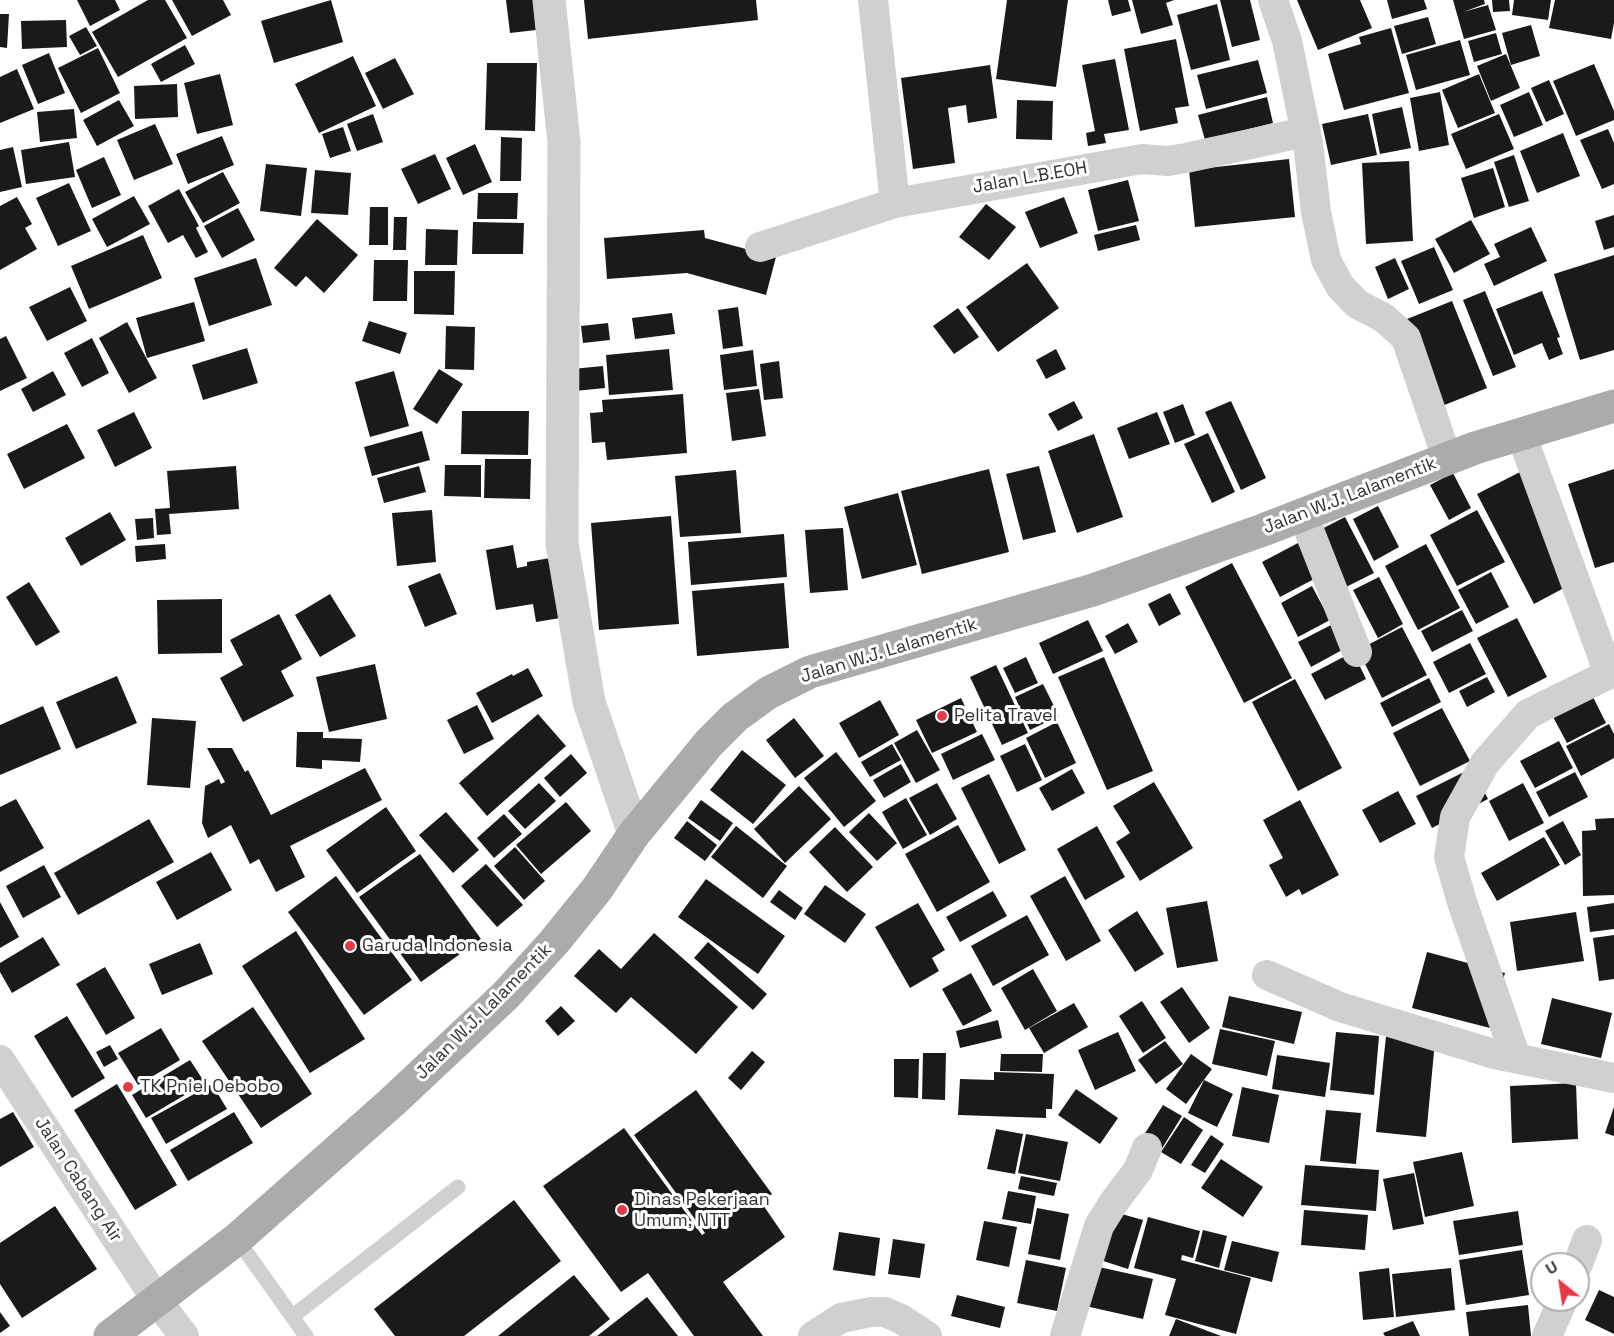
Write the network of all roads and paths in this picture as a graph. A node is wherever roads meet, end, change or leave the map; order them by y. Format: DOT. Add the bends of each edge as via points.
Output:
graph roads {
  1 [pos="549,0"];
  2 [pos="873,0"];
  3 [pos="1273,0"];
  4 [pos="1305,132"];
  5 [pos="895,202"];
  6 [pos="760,247"];
  7 [pos="1614,406"];
  8 [pos="1521,434"];
  9 [pos="1447,458"];
  10 [pos="1302,515"];
  11 [pos="1357,652"];
  12 [pos="634,834"];
  13 [pos="1267,975"];
  14 [pos="1516,1058"];
  15 [pos="0,1060"];
  16 [pos="1614,1078"];
  17 [pos="1147,1148"];
  18 [pos="458,1187"];
  19 [pos="237,1239"];
  20 [pos="156,1299"];
  21 [pos="1558,1312"];
  22 [pos="293,1316"];
  23 [pos="110,1336"];
  24 [pos="184,1336"];
  25 [pos="306,1336"];
  26 [pos="813,1336"];
  27 [pos="927,1336"];
  28 [pos="1065,1336"];
  29 [pos="1547,1336"];
  1 -- 12 [label="street" via="564,142 562,543 589,702"];
  2 -- 5 [label="street"];
  3 -- 4 [label="street" via="1287,41"];
  4 -- 5 [label="street, Jalan L.B.EOH" via="1186,158 1142,159"];
  4 -- 9 [label="street" via="1326,260 1340,286 1357,304 1384,318 1406,338"];
  5 -- 6 [label="street, Jalan L.B.EOH"];
  7 -- 8 [label="main road, Jalan W.J. Lalamentik"];
  8 -- 9 [label="main road, Jalan W.J. Lalamentik"];
  8 -- 14 [label="street" via="1607,675 1528,714 1485,762 1455,817 1449,857"];
  9 -- 10 [label="main road, Jalan W.J. Lalamentik"];
  10 -- 11 [label="street"];
  10 -- 12 [label="main road, Jalan W.J. Lalamentik" via="1093,590 810,672 768,693 735,717"];
  12 -- 19 [label="main road, Jalan W.J. Lalamentik" via="597,889 506,995"];
  13 -- 14 [label="street" via="1340,1007"];
  14 -- 16 [label="street"];
  15 -- 20 [label="street, Jalan Cabang Air"];
  17 -- 28 [label="street" via="1138,1170 1099,1226"];
  18 -- 22 [label="lane"];
  19 -- 20 [label="main road, Jalan W.J. Lalamentik"];
  19 -- 22 [label="lane"];
  20 -- 23 [label="main road, Jalan W.J. Lalamentik"];
  20 -- 24 [label="street, Jalan Cabang Air"];
  21 -- 29 [label="street"];
  22 -- 25 [label="lane"];
  26 -- 27 [label="street" via="841,1318 885,1312"];
}
